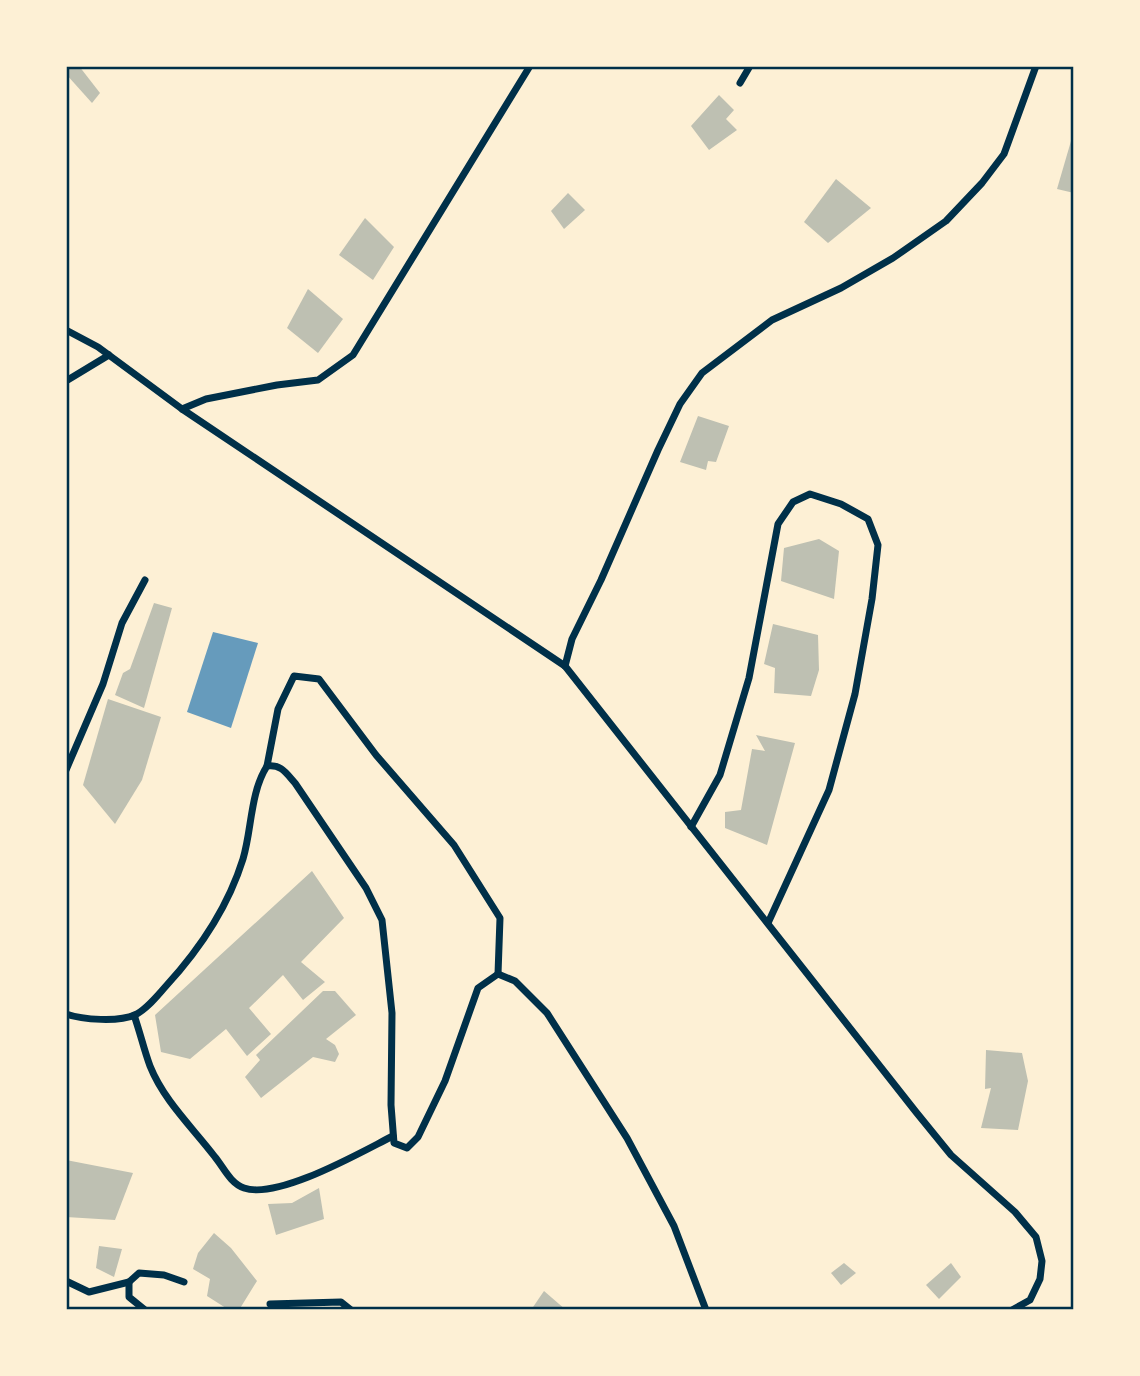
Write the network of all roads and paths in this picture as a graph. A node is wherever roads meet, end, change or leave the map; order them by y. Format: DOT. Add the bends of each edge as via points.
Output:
graph roads {
  1 [pos="530,66"];
  2 [pos="750,66"];
  3 [pos="1036,66"];
  4 [pos="740,83"];
  5 [pos="66,330"];
  6 [pos="108,355"];
  7 [pos="66,382"];
  8 [pos="182,409"];
  9 [pos="145,580"];
  10 [pos="565,666"];
  11 [pos="267,766"];
  12 [pos="66,770"];
  13 [pos="691,827"];
  14 [pos="768,923"];
  15 [pos="498,974"];
  16 [pos="66,1014"];
  17 [pos="134,1015"];
  18 [pos="393,1136"];
  19 [pos="66,1281"];
  20 [pos="130,1282"];
  21 [pos="184,1282"];
  22 [pos="270,1304"];
  23 [pos="145,1310"];
  24 [pos="351,1310"];
  25 [pos="706,1310"];
  26 [pos="1012,1310"];
  1 -- 8 [label="street" via="353,355 318,380 206,399"];
  2 -- 4 [label="street"];
  3 -- 10 [label="street" via="1004,154 946,221 841,288 772,320 702,373 680,404 658,450 572,639"];
  5 -- 6 [label="street"];
  6 -- 7 [label="street"];
  6 -- 8 [label="street"];
  8 -- 10 [label="street"];
  9 -- 12 [label="street" via="121,623 103,684"];
  10 -- 13 [label="street"];
  11 -- 15 [label="street" via="278,709 294,676 319,679 376,755 454,845 500,918"];
  11 -- 17 [label="street" via="228,900 193,957"];
  11 -- 18 [label="street" via="283,769 295,783 366,888 382,920 392,1013"];
  13 -- 14 [label="street"];
  13 -- 14 [label="street" via="720,775 749,678 778,524 793,502 810,494 841,504 868,519 878,545 872,599 855,694 829,790"];
  14 -- 26 [label="street" via="951,1155 1036,1237 1042,1261 1040,1279 1031,1300"];
  15 -- 18 [label="street" via="478,988 445,1081 418,1137 407,1148 394,1143"];
  15 -- 25 [label="street" via="515,981 547,1013 626,1138 674,1226"];
  16 -- 17 [label="street" via="94,1020"];
  17 -- 18 [label="street" via="150,1067 163,1090 230,1179 245,1188 291,1185"];
  19 -- 20 [label="street" via="89,1292"];
  20 -- 21 [label="street" via="139,1273"];
  20 -- 23 [label="street" via="129,1297"];
  22 -- 24 [label="street" via="341,1302"];
}
